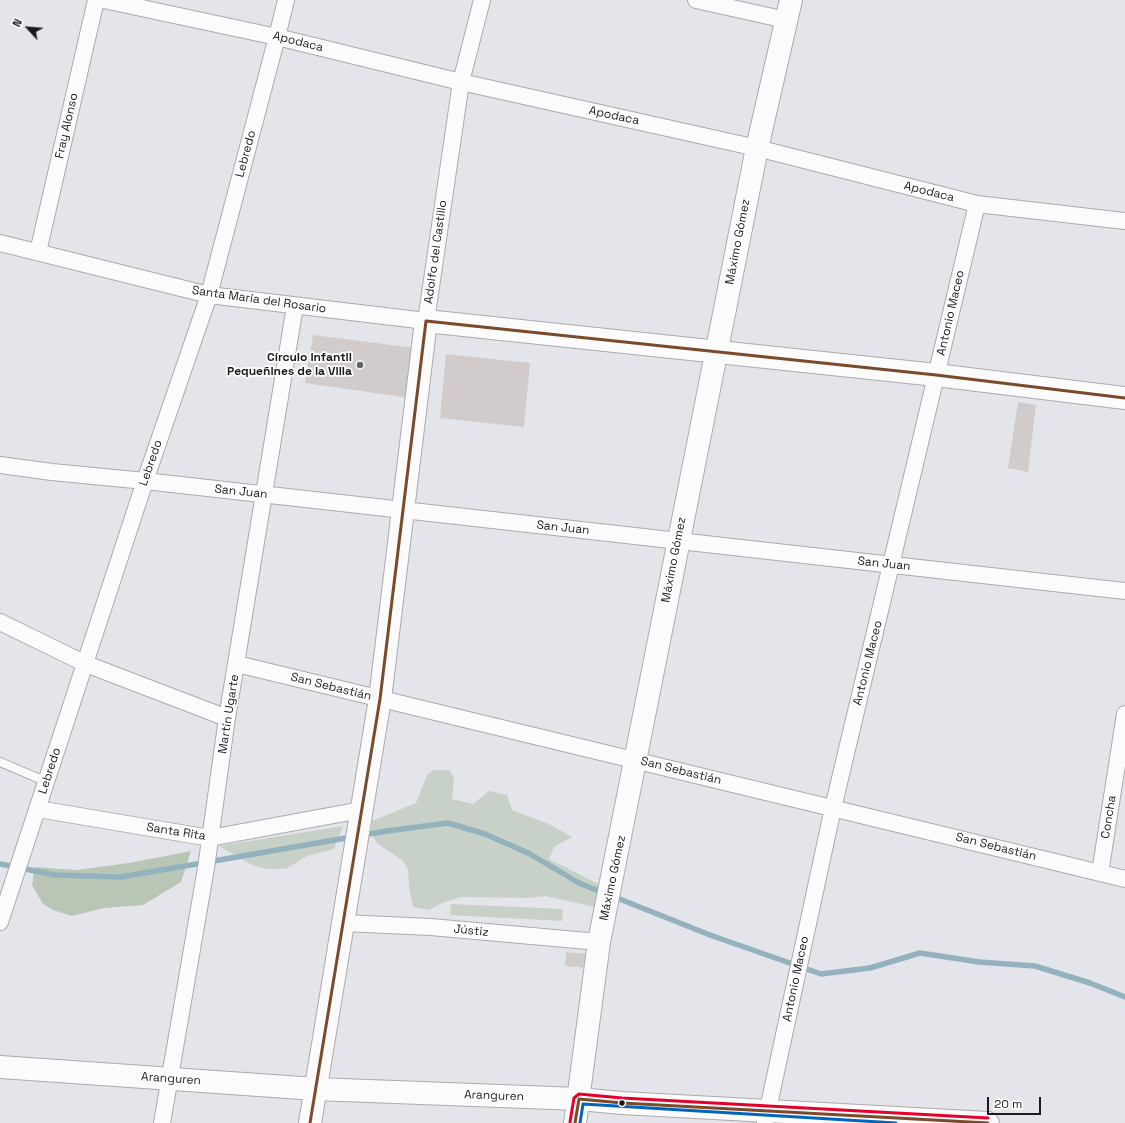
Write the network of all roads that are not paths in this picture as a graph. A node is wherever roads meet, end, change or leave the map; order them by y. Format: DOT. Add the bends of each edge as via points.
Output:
graph roads {
  1 [pos="96,0"];
  2 [pos="104,0"];
  3 [pos="286,0"];
  4 [pos="482,0"];
  5 [pos="696,0"];
  6 [pos="788,10"];
  7 [pos="278,37"];
  8 [pos="461,82"];
  9 [pos="757,148"];
  10 [pos="977,204"];
  11 [pos="1125,221"];
  12 [pos="0,242"];
  13 [pos="38,252"];
  14 [pos="209,295"];
  15 [pos="295,306"];
  16 [pos="426,321"];
  17 [pos="716,352"];
  18 [pos="936,374"];
  19 [pos="1125,398"];
  20 [pos="0,465"];
  21 [pos="145,481"];
  22 [pos="265,494"];
  23 [pos="404,510"];
  24 [pos="678,541"];
  25 [pos="892,565"];
  26 [pos="1125,591"];
  27 [pos="0,622"];
  28 [pos="86,664"];
  29 [pos="237,664"];
  30 [pos="380,699"];
  31 [pos="1125,714"];
  32 [pos="227,718"];
  33 [pos="636,760"];
  34 [pos="0,762"];
  35 [pos="47,782"];
  36 [pos="833,808"];
  37 [pos="38,809"];
  38 [pos="360,815"];
  39 [pos="209,844"];
  40 [pos="1100,872"];
  41 [pos="1125,879"];
  42 [pos="0,922"];
  43 [pos="343,923"];
  44 [pos="599,942"];
  45 [pos="0,1067"];
  46 [pos="169,1079"];
  47 [pos="316,1089"];
  48 [pos="579,1099"];
  49 [pos="766,1117"];
  50 [pos="955,1122"];
  51 [pos="162,1123"];
  52 [pos="310,1123"];
  53 [pos="575,1123"];
  54 [pos="988,1123"];
  1 -- 13 [label="street, Fray Alonso"];
  2 -- 7 [label="street, Apodaca"];
  3 -- 7 [label="street, Lebredo"];
  4 -- 8 [label="street, Adolfo del Castillo"];
  5 -- 6 [label="street"];
  6 -- 9 [label="street, Máximo Gómez"];
  7 -- 8 [label="street, Apodaca"];
  7 -- 14 [label="street, Lebredo"];
  8 -- 9 [label="street, Apodaca"];
  8 -- 16 [label="street, Adolfo del Castillo"];
  9 -- 10 [label="street, Apodaca"];
  9 -- 17 [label="street, Máximo Gómez"];
  10 -- 11 [label="street, Apodaca"];
  10 -- 18 [label="street, Antonio Maceo"];
  12 -- 13 [label="street, Santa María del Rosario"];
  13 -- 14 [label="street, Santa María del Rosario"];
  14 -- 15 [label="street, Santa María del Rosario"];
  14 -- 21 [label="street, Lebredo"];
  15 -- 16 [label="street, Santa María del Rosario"];
  15 -- 22 [label="street, Martín Ugarte"];
  16 -- 17 [label="street"];
  16 -- 23 [label="street, Adolfo del Castillo"];
  17 -- 18 [label="street"];
  17 -- 24 [label="street, Máximo Gómez"];
  18 -- 19 [label="street"];
  18 -- 25 [label="street, Antonio Maceo"];
  20 -- 21 [label="street, San Juan"];
  21 -- 22 [label="street, San Juan"];
  21 -- 28 [label="street, Lebredo"];
  22 -- 23 [label="street, San Juan"];
  22 -- 29 [label="street, Martín Ugarte"];
  23 -- 24 [label="street, San Juan"];
  23 -- 30 [label="street, Adolfo del Castillo"];
  24 -- 25 [label="street, San Juan"];
  24 -- 33 [label="street, Máximo Gómez"];
  25 -- 26 [label="street, San Juan"];
  25 -- 36 [label="street, Antonio Maceo"];
  27 -- 28 [label="street"];
  28 -- 32 [label="street"];
  28 -- 35 [label="street, Lebredo"];
  29 -- 30 [label="street, San Sebastián"];
  29 -- 32 [label="street, Martín Ugarte"];
  30 -- 33 [label="street, San Sebastián"];
  30 -- 38 [label="street, Adolfo del Castillo"];
  31 -- 40 [label="street, Concha"];
  32 -- 39 [label="street, Martín Ugarte"];
  33 -- 36 [label="street, San Sebastián"];
  33 -- 44 [label="street, Máximo Gómez"];
  34 -- 35 [label="lane"];
  35 -- 37 [label="street, Lebredo"];
  36 -- 40 [label="street, San Sebastián"];
  36 -- 49 [label="street, Antonio Maceo"];
  37 -- 39 [label="street, Santa Rita"];
  37 -- 42 [label="street, Lebredo"];
  38 -- 39 [label="street, Santa Rita"];
  38 -- 43 [label="street, Adolfo del Castillo"];
  39 -- 46 [label="street, Martín Ugarte"];
  40 -- 41 [label="street, San Sebastián"];
  43 -- 44 [label="street, Jústiz" via="431,927"];
  43 -- 47 [label="street, Adolfo del Castillo"];
  44 -- 48 [label="street, Máximo Gómez"];
  45 -- 46 [label="street, Aranguren"];
  46 -- 47 [label="street, Aranguren"];
  46 -- 51 [label="street, Martín Ugarte"];
  47 -- 48 [label="street, Aranguren"];
  47 -- 52 [label="street, Adolfo del Castillo"];
  48 -- 49 [label="street, Aranguren"];
  48 -- 53 [label="street, Máximo Gómez"];
  49 -- 50 [label="street, Aranguren"];
  50 -- 54 [label="street, Aranguren"];
}
